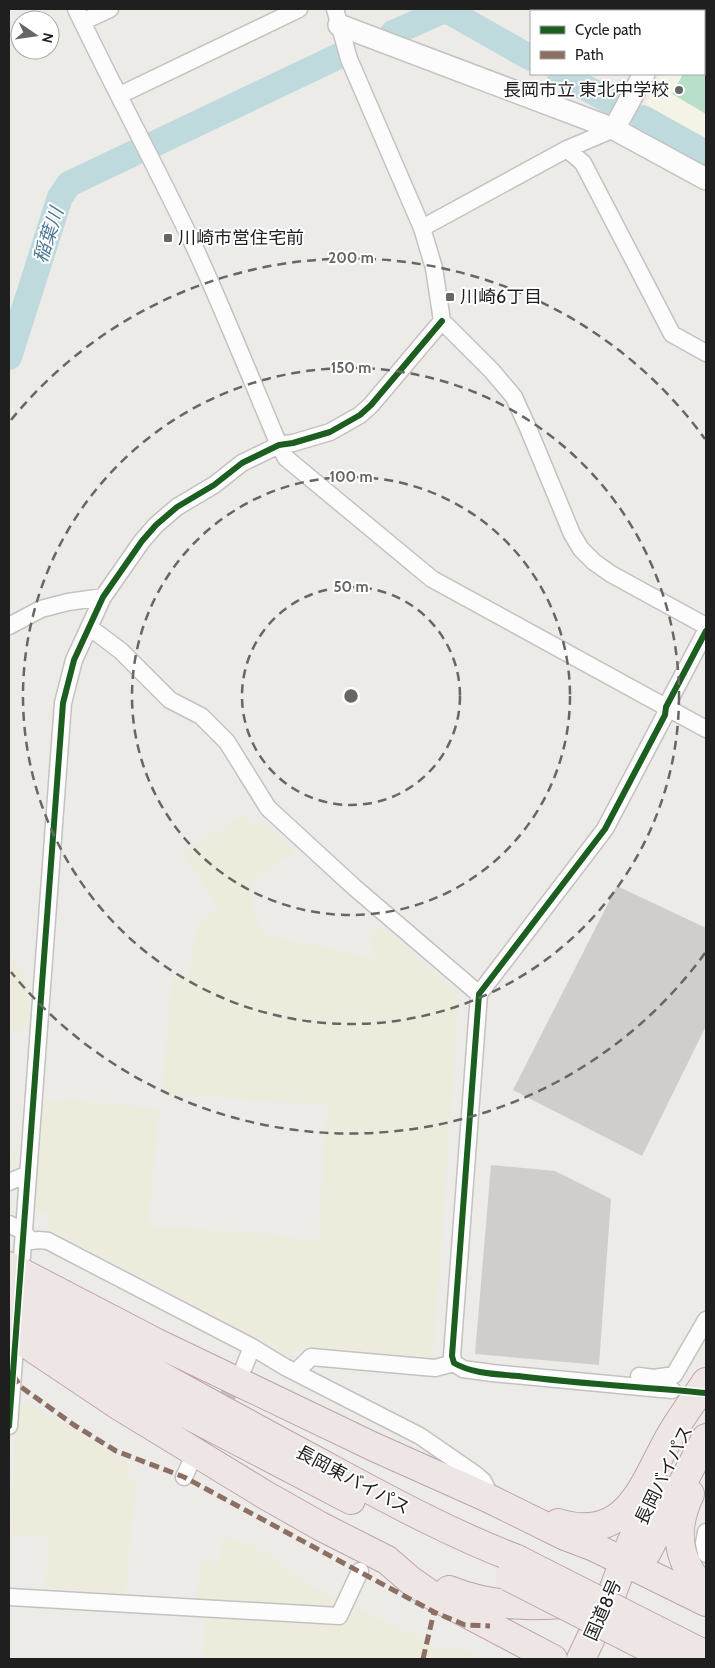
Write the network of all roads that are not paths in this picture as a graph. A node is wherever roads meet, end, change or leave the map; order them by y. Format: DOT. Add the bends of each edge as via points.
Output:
graph roads {
  1 [pos="110,9"];
  2 [pos="299,9"];
  3 [pos="79,15"];
  4 [pos="337,17"];
  5 [pos="643,75"];
  6 [pos="120,95"];
  7 [pos="614,129"];
  8 [pos="567,148"];
  9 [pos="706,179"];
  10 [pos="422,228"];
  11 [pos="442,321"];
  12 [pos="706,353"];
  13 [pos="279,445"];
  14 [pos="103,597"];
  15 [pos="9,626"];
  16 [pos="706,626"];
  17 [pos="89,627"];
  18 [pos="706,632"];
  19 [pos="666,707"];
  20 [pos="706,729"];
  21 [pos="479,994"];
  22 [pos="28,1174"];
  23 [pos="9,1182"];
  24 [pos="9,1224"];
  25 [pos="24,1232"];
  26 [pos="15,1262"];
  27 [pos="9,1288"];
  28 [pos="9,1311"];
  29 [pos="706,1320"];
  30 [pos="12,1340"];
  31 [pos="252,1347"];
  32 [pos="454,1364"];
  33 [pos="244,1368"];
  34 [pos="296,1372"];
  35 [pos="492,1373"];
  36 [pos="11,1374"];
  37 [pos="706,1382"];
  38 [pos="706,1389"];
  39 [pos="672,1390"];
  40 [pos="9,1426"];
  41 [pos="706,1438"];
  42 [pos="706,1459"];
  43 [pos="488,1498"];
  44 [pos="706,1532"];
  45 [pos="706,1554"];
  46 [pos="387,1560"];
  47 [pos="513,1568"];
  48 [pos="360,1571"];
  49 [pos="706,1590"];
  50 [pos="620,1593"];
  51 [pos="9,1597"];
  52 [pos="706,1602"];
  53 [pos="706,1655"];
  54 [pos="554,1659"];
  55 [pos="581,1659"];
  56 [pos="596,1659"];
  57 [pos="659,1659"];
  58 [pos="670,1659"];
  1 -- 3 [label="street"];
  2 -- 6 [label="street"];
  3 -- 6 [label="street"];
  4 -- 7 [label="street"];
  4 -- 10 [label="street" via="349,59"];
  5 -- 7 [label="street"];
  6 -- 13 [label="street" via="194,247"];
  7 -- 8 [label="street"];
  7 -- 9 [label="street"];
  8 -- 10 [label="street"];
  8 -- 12 [label="street" via="582,163 672,334"];
  10 -- 11 [label="street" via="434,268"];
  11 -- 13 [label="street" via="360,415 330,432"];
  11 -- 16 [label="street" via="514,397 581,549 611,574"];
  13 -- 14 [label="street" via="242,463 156,525"];
  13 -- 19 [label="street" via="286,458 432,579"];
  14 -- 15 [label="street" via="41,610"];
  14 -- 17 [label="street"];
  17 -- 21 [label="street" via="121,651 170,700 201,716 227,742 268,808 360,893"];
  17 -- 22 [label="street" via="74,660 63,703"];
  18 -- 19 [label="street"];
  19 -- 20 [label="street"];
  19 -- 21 [label="street" via="665,716 605,829"];
  21 -- 32 [label="street" via="452,1356"];
  22 -- 23 [label="street"];
  22 -- 25 [label="street"];
  24 -- 25 [label="street"];
  25 -- 26 [label="street"];
  25 -- 31 [label="street" via="30,1241 48,1241"];
  26 -- 43 [label="highway" via="155,1342"];
  27 -- 47 [label="highway, 長岡東バイパス" via="150,1371 478,1544"];
  28 -- 47 [label="highway, 長岡東バイパス" via="150,1395 425,1538"];
  29 -- 35 [label="street" via="674,1376 654,1378 540,1368"];
  30 -- 36 [label="street"];
  30 -- 46 [label="highway" via="266,1496"];
  31 -- 33 [label="street"];
  31 -- 34 [label="street"];
  32 -- 34 [label="street" via="435,1368 311,1357"];
  32 -- 35 [label="street"];
  34 -- 43 [label="street" via="420,1436 457,1460 483,1482"];
  35 -- 39 [label="street"];
  36 -- 40 [label="street"];
  37 -- 43 [label="highway" via="671,1435 633,1503 610,1523 597,1527 562,1524"];
  38 -- 50 [label="highway, 長岡バイパス"];
  41 -- 50 [label="highway, 長岡バイパス"];
  42 -- 49 [label="highway" via="684,1507 680,1540 687,1568"];
  43 -- 50 [label="highway" via="594,1547"];
  44 -- 45 [label="street"];
  46 -- 50 [label="highway" via="470,1599 532,1606 580,1603"];
  46 -- 54 [label="highway" via="430,1594"];
  47 -- 50 [label="highway, 長岡東バイパス, bridge"];
  48 -- 51 [label="street" via="339,1616"];
  50 -- 52 [label="highway" via="668,1583"];
  50 -- 53 [label="highway, 長岡東バイパス, bridge"];
  50 -- 55 [label="highway, 国道8号"];
  50 -- 56 [label="highway, 国道8号"];
  50 -- 57 [label="highway"];
  50 -- 58 [label="highway, 長岡東バイパス, bridge"];
}
